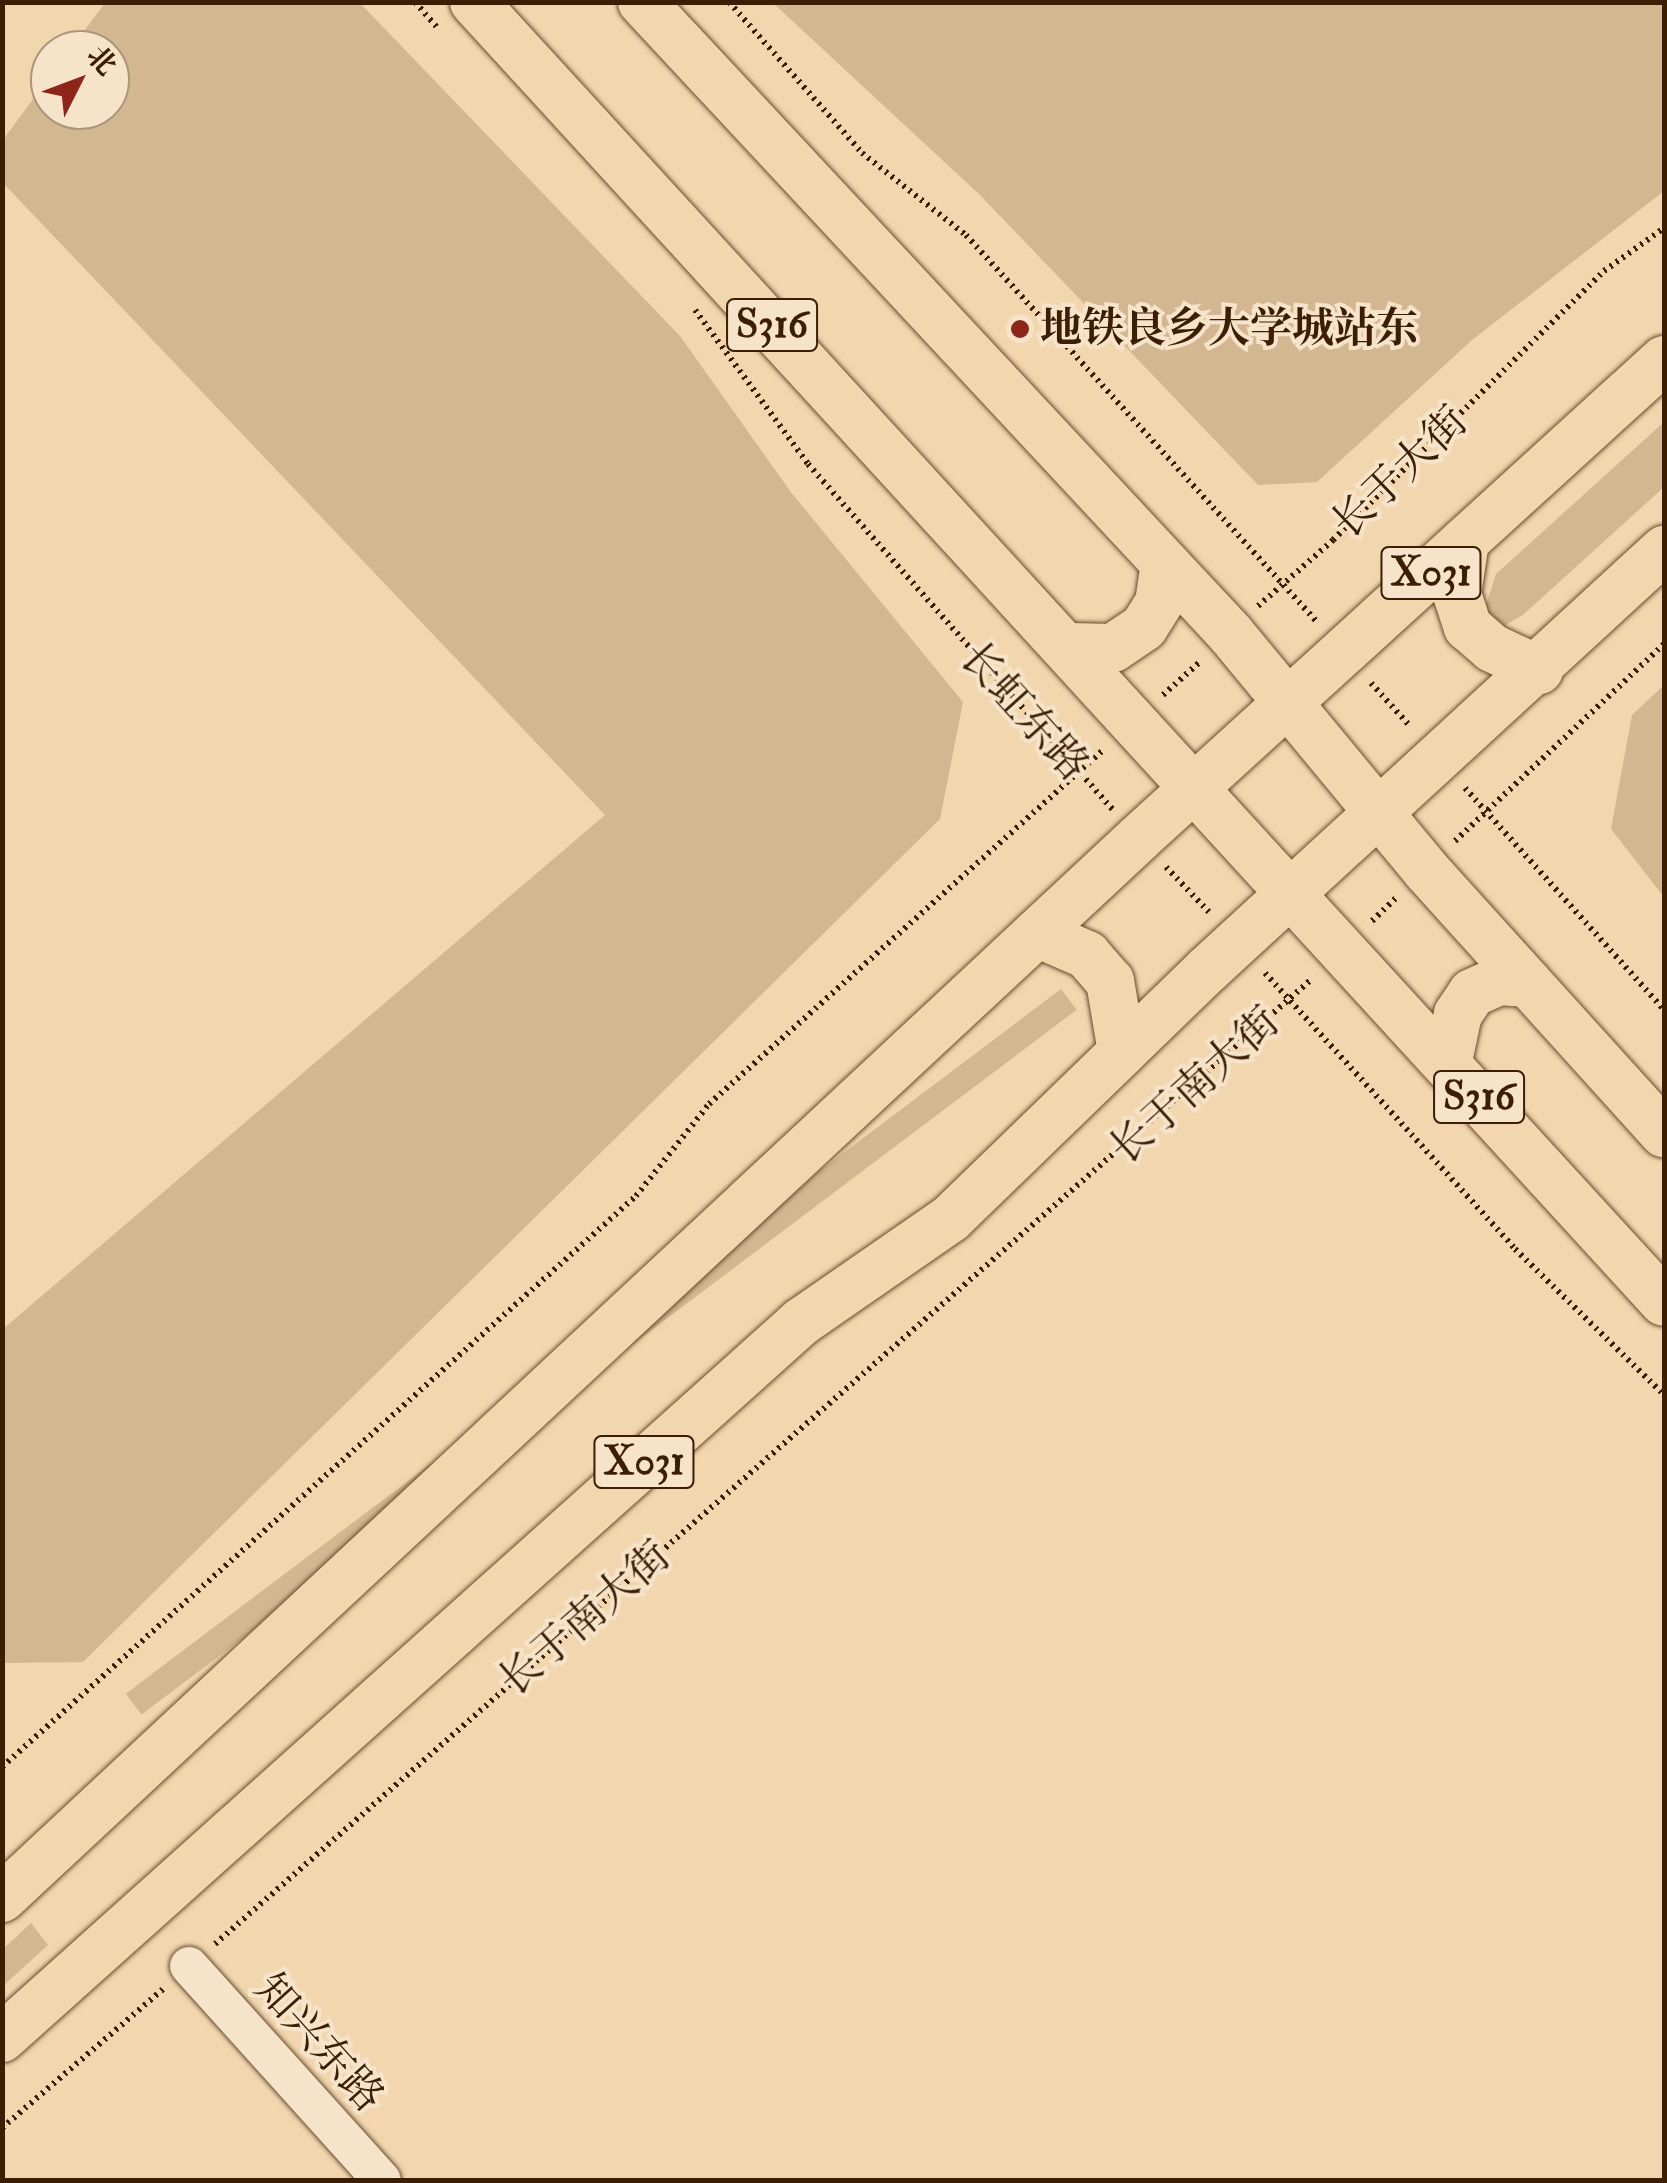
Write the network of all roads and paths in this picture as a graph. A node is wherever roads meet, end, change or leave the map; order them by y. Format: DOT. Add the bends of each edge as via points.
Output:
graph roads {
  1 [pos="415,2"];
  2 [pos="642,2"];
  3 [pos="730,2"];
  4 [pos="457,17"];
  5 [pos="1664,228"];
  6 [pos="680,294"];
  7 [pos="1664,360"];
  8 [pos="1466,541"];
  9 [pos="1664,550"];
  10 [pos="1165,563"];
  11 [pos="1282,583"];
  12 [pos="1230,633"];
  13 [pos="1664,644"];
  14 [pos="1070,647"];
  15 [pos="1343,652"];
  16 [pos="1539,670"];
  17 [pos="1288,703"];
  18 [pos="1137,720"];
  19 [pos="1439,760"];
  20 [pos="1078,773"];
  21 [pos="1197,785"];
  22 [pos="1486,811"];
  23 [pos="1380,813"];
  24 [pos="1139,838"];
  25 [pos="1426,870"];
  26 [pos="1291,894"];
  27 [pos="1038,933"];
  28 [pos="1238,942"];
  29 [pos="1344,948"];
  30 [pos="1528,983"];
  31 [pos="1289,1002"];
  32 [pos="1664,1010"];
  33 [pos="1122,1052"];
  34 [pos="1448,1062"];
  35 [pos="1664,1132"];
  36 [pos="1664,1302"];
  37 [pos="1664,1395"];
  38 [pos="2,1767"];
  39 [pos="2,1898"];
  40 [pos="189,1966"];
  41 [pos="2,2038"];
  42 [pos="2,2128"];
  43 [pos="382,2180"];
  1 -- 4 [label="path"];
  2 -- 10 [label="main road, S316"];
  3 -- 11 [label="path" via="862,154 966,234"];
  4 -- 14 [label="main road, 长虹东路 / S316"];
  5 -- 11 [label="path, 长于大街" via="1604,271 1334,540"];
  6 -- 20 [label="path, 长虹东路" via="808,464"];
  7 -- 8 [label="main road, X031"];
  8 -- 15 [label="main road, X031"];
  8 -- 16 [label="main road" via="1457,594 1468,626 1492,648"];
  9 -- 16 [label="main road, X031"];
  10 -- 12 [label="main road, S316"];
  10 -- 14 [label="main road" via="1159,602 1144,626 1113,648"];
  11 -- 12 [label="path, 长于大街"];
  11 -- 15 [label="path"];
  12 -- 17 [label="main road, S316"];
  12 -- 18 [label="path, 长于大街"];
  13 -- 22 [label="path"];
  14 -- 18 [label="main road, 长虹东路 / S316"];
  15 -- 17 [label="main road, X031"];
  15 -- 19 [label="path"];
  16 -- 19 [label="main road, X031"];
  17 -- 21 [label="main road, X031"];
  17 -- 23 [label="main road, S316"];
  18 -- 20 [label="path"];
  18 -- 21 [label="main road, 长虹东路 / S316"];
  19 -- 22 [label="path"];
  19 -- 23 [label="main road, X031"];
  20 -- 24 [label="path, 长虹东路"];
  20 -- 38 [label="path" via="710,1104 636,1196"];
  21 -- 24 [label="main road, X031"];
  21 -- 26 [label="main road, 长虹东路 / S316"];
  22 -- 25 [label="path"];
  22 -- 32 [label="path"];
  23 -- 25 [label="main road, S316"];
  23 -- 26 [label="main road, X031"];
  24 -- 27 [label="main road, X031"];
  24 -- 28 [label="path, 长虹东路"];
  25 -- 29 [label="path"];
  25 -- 30 [label="main road, S316"];
  26 -- 28 [label="main road, 长于南大街 / X031"];
  26 -- 29 [label="main road, 长虹东路 / S316"];
  27 -- 33 [label="main road" via="1087,955 1110,981"];
  27 -- 39 [label="main road, X031"];
  28 -- 31 [label="path, 长虹东路"];
  28 -- 33 [label="main road, 长于南大街 / X031"];
  29 -- 31 [label="path, 长于南大街"];
  29 -- 34 [label="main road, 长虹东路 / S316"];
  30 -- 34 [label="main road" via="1499,981 1472,993 1458,1014"];
  30 -- 35 [label="main road, S316"];
  31 -- 37 [label="path, 长虹东路" via="1515,1248"];
  31 -- 40 [label="path, 长于南大街"];
  33 -- 41 [label="main road, 长于南大街 / X031" via="950,1219 801,1322"];
  34 -- 36 [label="main road, 长虹东路 / S316"];
  40 -- 42 [label="path, 长于南大街"];
  40 -- 43 [label="street, 知兴东路"];
}
